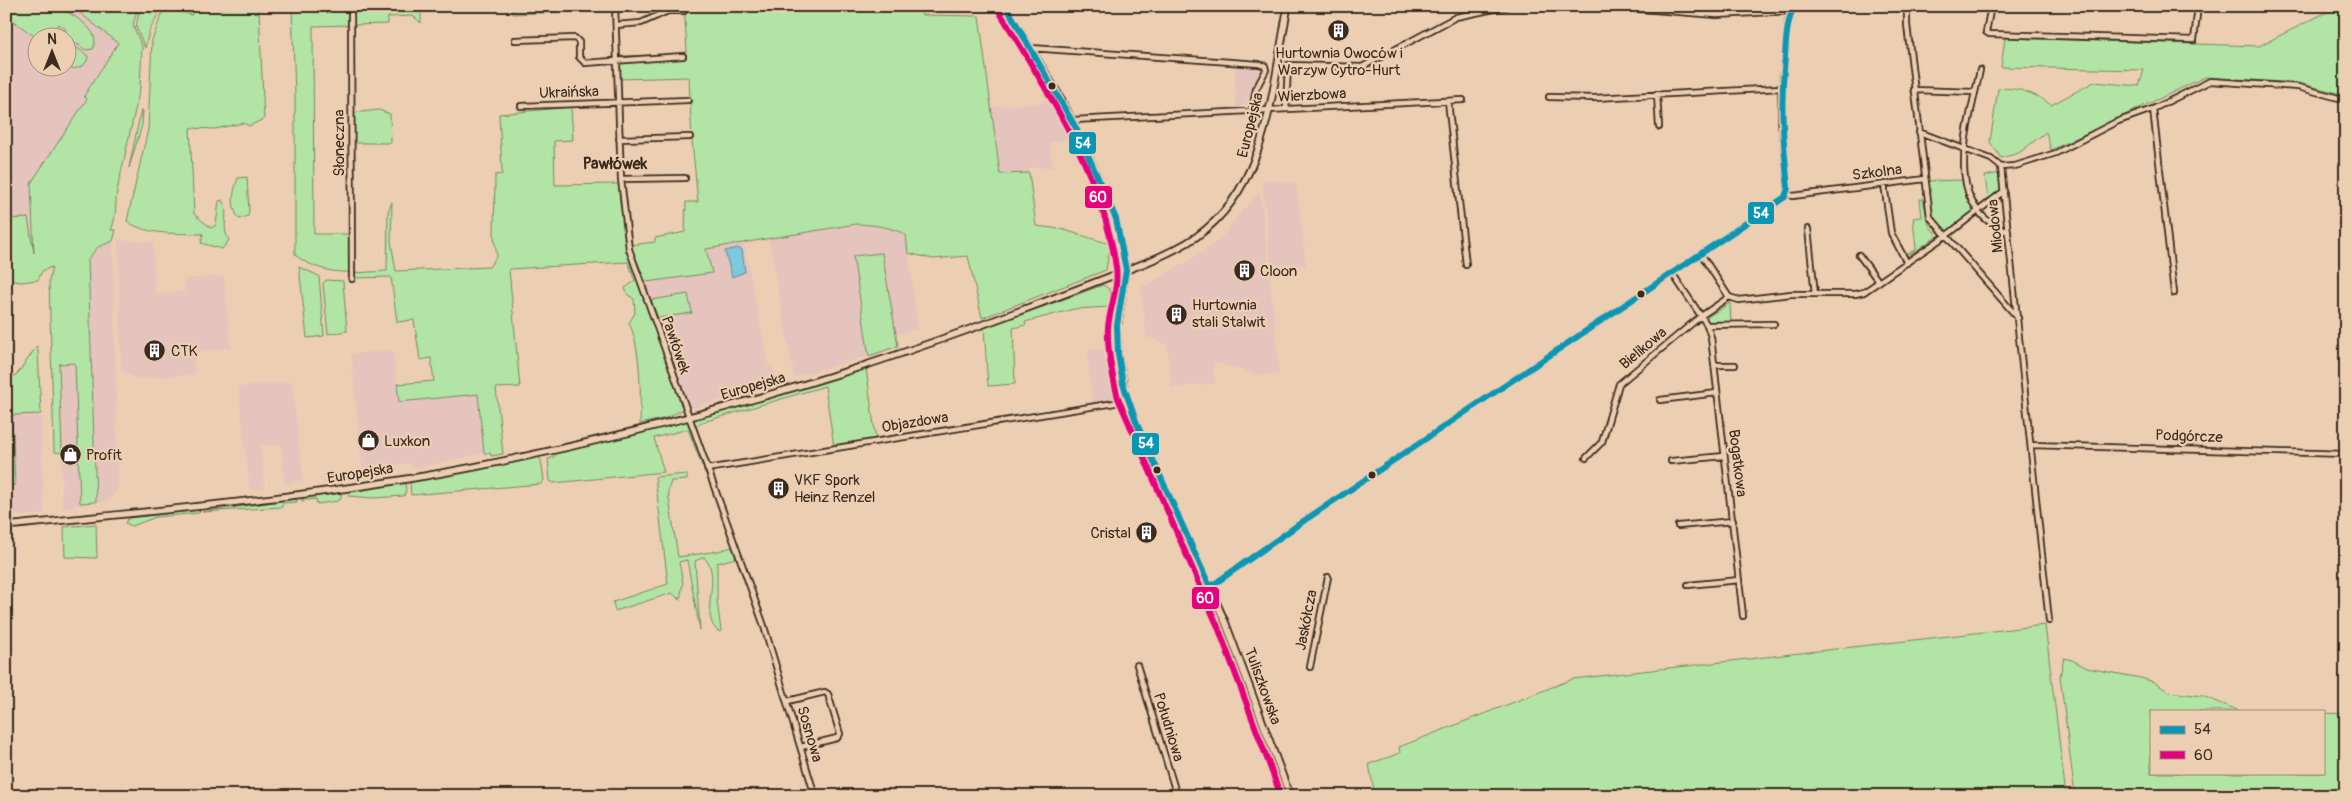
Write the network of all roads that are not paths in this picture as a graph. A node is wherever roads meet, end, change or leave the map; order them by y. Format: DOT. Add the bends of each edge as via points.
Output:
graph roads {
  1 [pos="351,6"];
  2 [pos="615,6"];
  3 [pos="1006,6"];
  4 [pos="1288,6"];
  5 [pos="1509,6"];
  6 [pos="1603,6"];
  7 [pos="1794,6"];
  8 [pos="1907,6"];
  9 [pos="1991,6"];
  10 [pos="2198,6"];
  11 [pos="684,11"];
  12 [pos="1791,11"];
  13 [pos="616,25"];
  14 [pos="515,40"];
  15 [pos="1031,48"];
  16 [pos="683,56"];
  17 [pos="617,60"];
  18 [pos="1980,70"];
  19 [pos="1781,88"];
  20 [pos="1914,90"];
  21 [pos="1975,92"];
  22 [pos="1657,94"];
  23 [pos="1549,97"];
  24 [pos="688,100"];
  25 [pos="1463,100"];
  26 [pos="2346,100"];
  27 [pos="1448,101"];
  28 [pos="618,103"];
  29 [pos="520,106"];
  30 [pos="1286,109"];
  31 [pos="2153,109"];
  32 [pos="1252,110"];
  33 [pos="1268,110"];
  34 [pos="1073,120"];
  35 [pos="1660,126"];
  36 [pos="1919,132"];
  37 [pos="690,137"];
  38 [pos="619,140"];
  39 [pos="1964,149"];
  40 [pos="2001,167"];
  41 [pos="685,178"];
  42 [pos="621,179"];
  43 [pos="1925,179"];
  44 [pos="1884,184"];
  45 [pos="2004,191"];
  46 [pos="1787,194"];
  47 [pos="1110,204"];
  48 [pos="1979,211"];
  49 [pos="1808,229"];
  50 [pos="2008,232"];
  51 [pos="1945,236"];
  52 [pos="1700,254"];
  53 [pos="1859,255"];
  54 [pos="1907,262"];
  55 [pos="1466,266"];
  56 [pos="1126,270"];
  57 [pos="1672,273"];
  58 [pos="1116,274"];
  59 [pos="352,279"];
  60 [pos="1880,282"];
  61 [pos="2174,293"];
  62 [pos="1815,294"];
  63 [pos="1729,297"];
  64 [pos="1701,316"];
  65 [pos="2018,318"];
  66 [pos="1774,324"];
  67 [pos="1117,325"];
  68 [pos="1707,325"];
  69 [pos="1714,365"];
  70 [pos="1735,365"];
  71 [pos="1717,393"];
  72 [pos="1660,400"];
  73 [pos="1127,401"];
  74 [pos="688,417"];
  75 [pos="2031,445"];
  76 [pos="2346,454"];
  77 [pos="1724,456"];
  78 [pos="1586,458"];
  79 [pos="1671,462"];
  80 [pos="707,469"];
  81 [pos="1733,521"];
  82 [pos="6,526"];
  83 [pos="1678,526"];
  84 [pos="1328,577"];
  85 [pos="1739,580"];
  86 [pos="1688,585"];
  87 [pos="1210,587"];
  88 [pos="1743,616"];
  89 [pos="2049,621"];
  90 [pos="1137,665"];
  91 [pos="1310,667"];
  92 [pos="781,679"];
  93 [pos="788,701"];
  94 [pos="801,747"];
  95 [pos="816,796"];
  96 [pos="1177,796"];
  97 [pos="1290,796"];
  1 -- 59 [label="street, Słoneczna"];
  2 -- 13 [label="street, Pawłówek"];
  3 -- 15 [label="street"];
  4 -- 33 [label="main road, Europejska"];
  5 -- 30 [label="street" via="1456,17 1362,67 1288,65"];
  6 -- 12 [label="street" via="1717,15"];
  7 -- 12 [label="street"];
  8 -- 20 [label="street, Szkolna"];
  9 -- 10 [label="street" via="1986,32 1989,34 2194,40"];
  11 -- 13 [label="street" via="668,11 642,23"];
  12 -- 19 [label="street"];
  13 -- 17 [label="street, Pawłówek"];
  14 -- 17 [label="street" via="575,38 579,57 584,63"];
  15 -- 32 [label="street" via="1260,64 1266,70"];
  15 -- 34 [label="street"];
  16 -- 17 [label="street"];
  17 -- 28 [label="street, Pawłówek"];
  18 -- 21 [label="street"];
  19 -- 22 [label="street"];
  19 -- 46 [label="street"];
  20 -- 21 [label="street"];
  20 -- 36 [label="street, Szkolna"];
  21 -- 39 [label="street"];
  22 -- 23 [label="street"];
  22 -- 35 [label="street"];
  24 -- 28 [label="street, Ukraińska"];
  25 -- 27 [label="street, Wierzbowa"];
  26 -- 31 [label="street" via="2298,87 2210,81"];
  27 -- 30 [label="street, Wierzbowa"];
  27 -- 55 [label="street"];
  28 -- 29 [label="street, Ukraińska"];
  28 -- 38 [label="street, Pawłówek"];
  30 -- 33 [label="street, Wierzbowa"];
  31 -- 40 [label="street" via="2116,122 2056,153"];
  31 -- 61 [label="street"];
  32 -- 33 [label="street, Wierzbowa"];
  32 -- 34 [label="street, Wierzbowa"];
  33 -- 56 [label="main road, Europejska" via="1253,166 1223,213 1185,244"];
  34 -- 47 [label="street"];
  36 -- 39 [label="street"];
  36 -- 43 [label="street, Szkolna"];
  37 -- 38 [label="street"];
  38 -- 42 [label="street, Pawłówek"];
  39 -- 40 [label="street" via="1991,159"];
  39 -- 48 [label="street" via="1967,196"];
  40 -- 45 [label="street, Miodowa"];
  41 -- 42 [label="street"];
  42 -- 74 [label="street, Pawłówek" via="630,249"];
  43 -- 44 [label="street, Szkolna"];
  43 -- 51 [label="street" via="1930,217"];
  44 -- 46 [label="street, Szkolna" via="1793,196"];
  44 -- 54 [label="street" via="1891,233"];
  45 -- 48 [label="street"];
  45 -- 50 [label="street, Miodowa"];
  46 -- 52 [label="street"];
  47 -- 56 [label="street" via="1120,234"];
  47 -- 58 [label="street"];
  48 -- 50 [label="street" via="1991,225"];
  48 -- 51 [label="street"];
  49 -- 62 [label="street"];
  50 -- 65 [label="street, Miodowa"];
  51 -- 54 [label="street"];
  51 -- 65 [label="street"];
  52 -- 57 [label="street"];
  52 -- 63 [label="street"];
  53 -- 60 [label="street"];
  54 -- 60 [label="street"];
  56 -- 58 [label="main road, Europejska"];
  56 -- 67 [label="main road"];
  57 -- 64 [label="street, Bogatkowa"];
  57 -- 87 [label="street"];
  58 -- 67 [label="main road"];
  58 -- 74 [label="main road, Europejska" via="887,358"];
  60 -- 62 [label="street" via="1859,294"];
  62 -- 63 [label="street" via="1739,300"];
  63 -- 64 [label="street, Bielikowa"];
  64 -- 68 [label="street, Bogatkowa"];
  64 -- 78 [label="street, Bielikowa" via="1619,384 1602,442"];
  65 -- 75 [label="street, Miodowa"];
  66 -- 68 [label="street"];
  67 -- 73 [label="main road, Tuliszkowska" via="1119,368"];
  68 -- 69 [label="street, Bogatkowa"];
  69 -- 70 [label="street"];
  69 -- 71 [label="street, Bogatkowa"];
  71 -- 72 [label="street"];
  71 -- 77 [label="street, Bogatkowa"];
  73 -- 80 [label="street, Objazdowa"];
  73 -- 87 [label="main road, Tuliszkowska"];
  74 -- 80 [label="street, Pawłówek"];
  74 -- 82 [label="main road, Europejska" via="528,456 400,479 276,498"];
  75 -- 76 [label="street, Podgórcze"];
  75 -- 89 [label="street, Miodowa"];
  77 -- 79 [label="street"];
  77 -- 81 [label="street, Bogatkowa"];
  80 -- 92 [label="street, Pawłówek"];
  81 -- 83 [label="street"];
  81 -- 85 [label="street, Bogatkowa"];
  84 -- 91 [label="street, Jaskółcza"];
  85 -- 86 [label="street"];
  85 -- 88 [label="street, Bogatkowa"];
  87 -- 97 [label="main road, Tuliszkowska"];
  90 -- 96 [label="street, Południowa"];
  92 -- 93 [label="street, Sosnowa"];
  93 -- 94 [label="street, Sosnowa"];
  93 -- 94 [label="street" via="824,692 828,694 840,734 838,738"];
  94 -- 95 [label="street, Sosnowa"];
}
